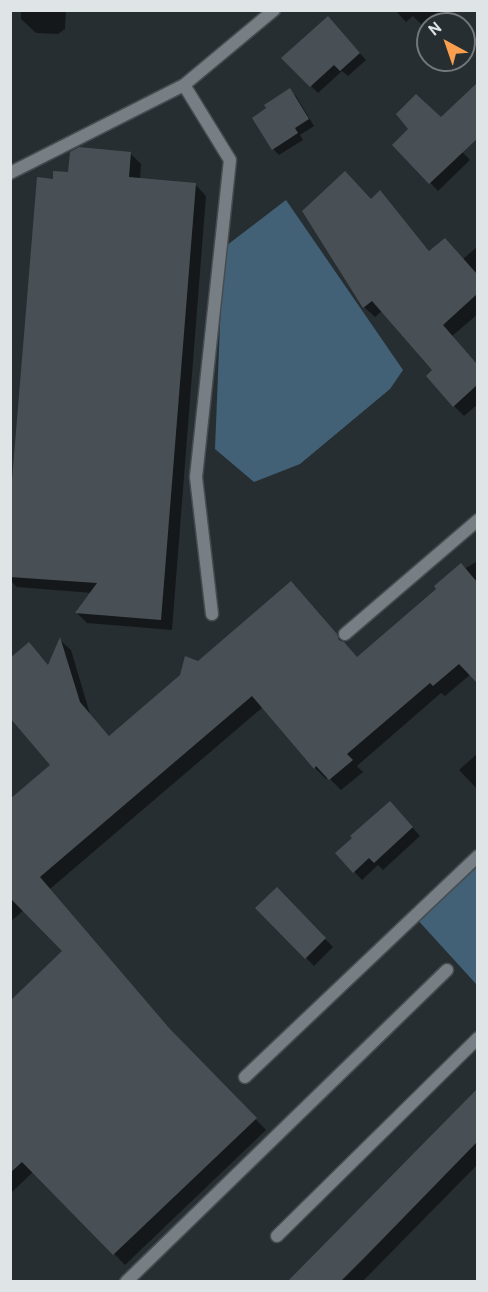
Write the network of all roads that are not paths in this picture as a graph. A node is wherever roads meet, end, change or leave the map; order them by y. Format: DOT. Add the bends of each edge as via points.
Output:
graph roads {
  1 [pos="274,10"];
  2 [pos="184,85"];
  3 [pos="10,173"];
  4 [pos="477,520"];
  5 [pos="212,614"];
  6 [pos="345,634"];
  7 [pos="477,856"];
  8 [pos="447,970"];
  9 [pos="477,1038"];
  10 [pos="245,1077"];
  11 [pos="277,1236"];
  12 [pos="126,1281"];
  1 -- 2 [label="lane"];
  2 -- 3 [label="lane"];
  2 -- 5 [label="lane" via="230,160 196,477"];
  4 -- 6 [label="lane"];
  7 -- 10 [label="lane"];
  8 -- 12 [label="lane"];
  9 -- 11 [label="lane"];
}
